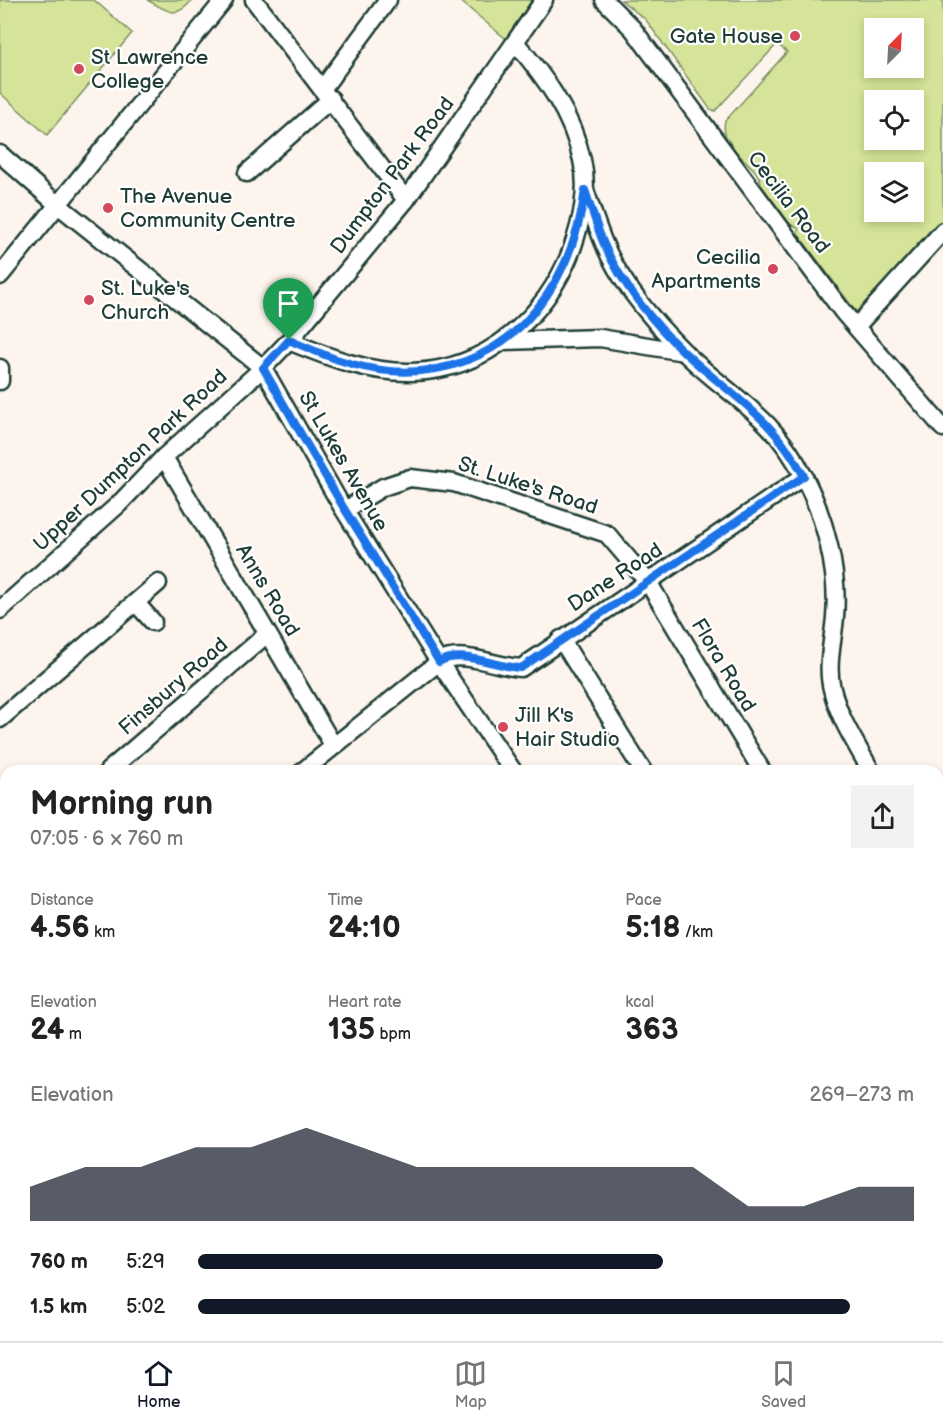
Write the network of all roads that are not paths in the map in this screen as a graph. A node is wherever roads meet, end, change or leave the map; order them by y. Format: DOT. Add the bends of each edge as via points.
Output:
graph roads {
  1 [pos="224,0"];
  2 [pos="254,0"];
  3 [pos="388,0"];
  4 [pos="544,0"];
  5 [pos="604,0"];
  6 [pos="515,42"];
  7 [pos="327,94"];
  8 [pos="0,154"];
  9 [pos="247,173"];
  10 [pos="585,190"];
  11 [pos="406,200"];
  12 [pos="58,205"];
  13 [pos="943,231"];
  14 [pos="0,276"];
  15 [pos="856,327"];
  16 [pos="289,340"];
  17 [pos="504,341"];
  18 [pos="684,352"];
  19 [pos="0,368"];
  20 [pos="263,368"];
  21 [pos="0,381"];
  22 [pos="943,428"];
  23 [pos="164,457"];
  24 [pos="804,476"];
  25 [pos="345,510"];
  26 [pos="648,582"];
  27 [pos="158,583"];
  28 [pos="136,603"];
  29 [pos="0,610"];
  30 [pos="153,622"];
  31 [pos="267,634"];
  32 [pos="561,639"];
  33 [pos="439,662"];
  34 [pos="0,719"];
  35 [pos="333,745"];
  36 [pos="115,765"];
  37 [pos="310,765"];
  38 [pos="509,765"];
  39 [pos="639,765"];
  40 [pos="758,765"];
  41 [pos="868,765"];
  1 -- 12 [label="street"];
  2 -- 7 [label="street"];
  3 -- 7 [label="street"];
  4 -- 6 [label="street, Dumpton Park Road"];
  5 -- 15 [label="street, Cecilia Road" via="633,29"];
  6 -- 10 [label="street" via="563,106 582,161"];
  6 -- 11 [label="street, Dumpton Park Road"];
  7 -- 9 [label="street"];
  7 -- 11 [label="street"];
  8 -- 12 [label="street, St Lukes Avenue"];
  10 -- 17 [label="street" via="581,224 566,264 536,313"];
  10 -- 18 [label="street" via="603,243 626,282"];
  11 -- 16 [label="street, Dumpton Park Road"];
  12 -- 14 [label="street"];
  12 -- 20 [label="street, St Lukes Avenue"];
  13 -- 15 [label="street"];
  15 -- 22 [label="street, Cecilia Road"];
  16 -- 17 [label="street" via="363,368 414,372 481,355"];
  16 -- 20 [label="street, Dumpton Park Road"];
  17 -- 18 [label="street" via="600,338"];
  18 -- 24 [label="street" via="767,422 788,446"];
  19 -- 21 [label="street"];
  20 -- 23 [label="street, Upper Dumpton Park Road"];
  20 -- 25 [label="street, St Lukes Avenue"];
  23 -- 29 [label="street, Upper Dumpton Park Road" via="119,504"];
  23 -- 31 [label="street, Anns Road"];
  24 -- 26 [label="street, Dane Road"];
  24 -- 41 [label="street" via="816,502 832,563 836,615 829,672 832,689"];
  25 -- 26 [label="street, St. Luke's Road" via="400,480 454,483 607,534"];
  25 -- 33 [label="street, St Lukes Avenue"];
  26 -- 32 [label="street, Dane Road"];
  26 -- 40 [label="street, Flora Road"];
  27 -- 28 [label="street"];
  28 -- 30 [label="street"];
  28 -- 34 [label="street"];
  31 -- 35 [label="street, Anns Road"];
  31 -- 36 [label="street, Finsbury Road"];
  32 -- 33 [label="street, Dane Road" via="521,668 467,658"];
  32 -- 39 [label="street"];
  33 -- 35 [label="street"];
  33 -- 38 [label="street, St Lukes Avenue"];
  35 -- 37 [label="street"];
}
